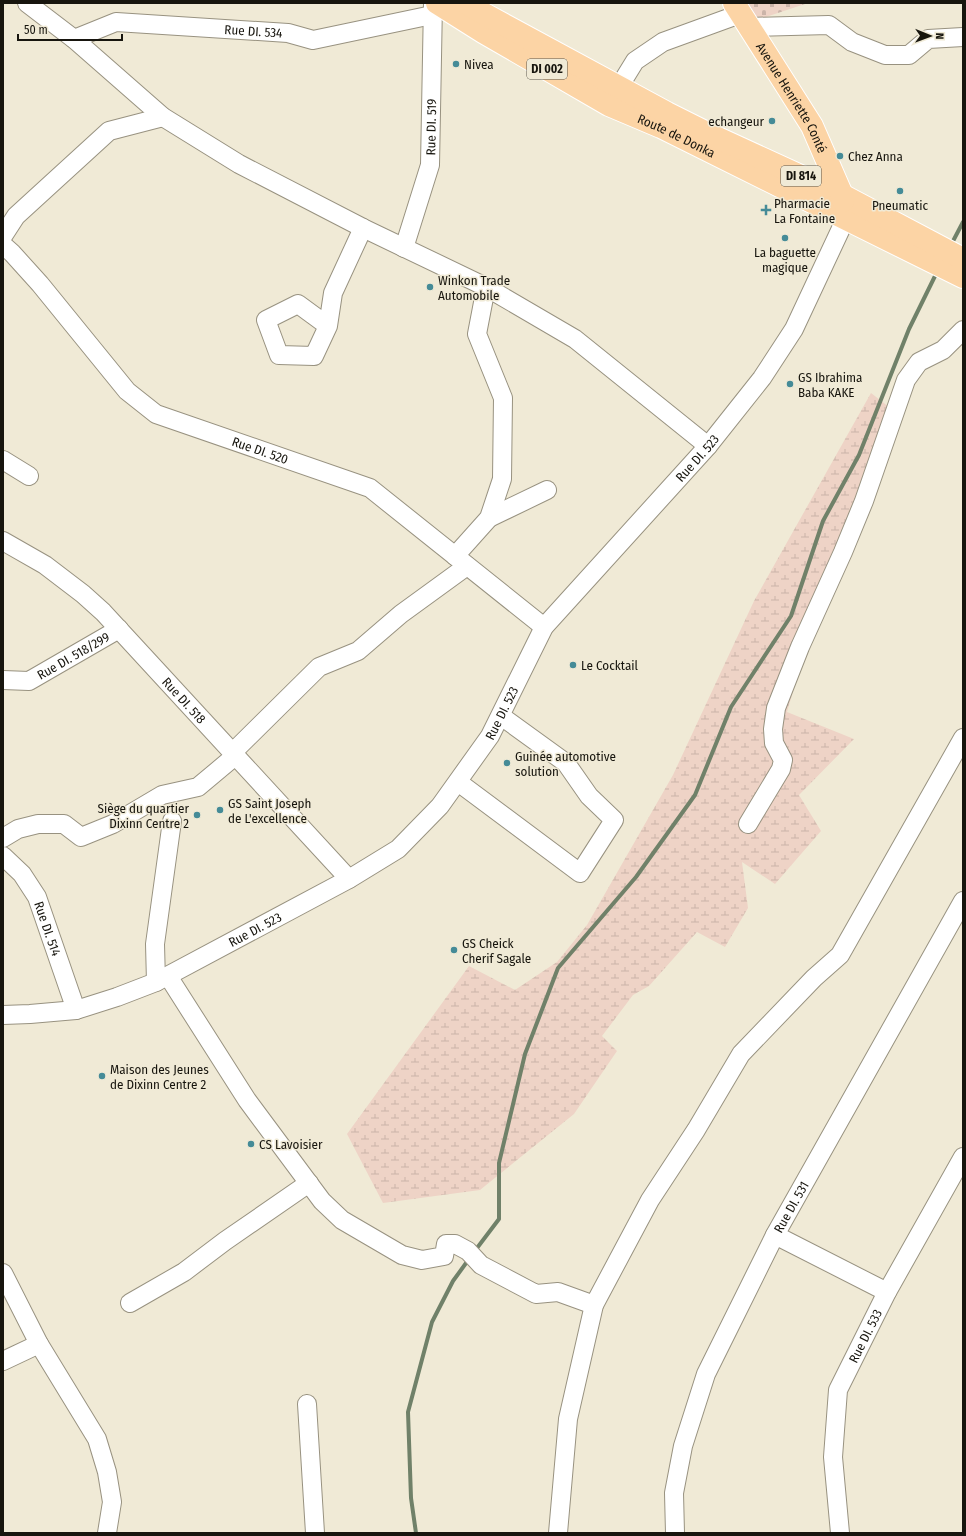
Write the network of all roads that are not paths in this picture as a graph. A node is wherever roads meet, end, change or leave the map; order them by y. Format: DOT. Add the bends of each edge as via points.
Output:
graph roads {
  1 [pos="27,3"];
  2 [pos="466,3"];
  3 [pos="434,7"];
  4 [pos="488,9"];
  5 [pos="741,15"];
  6 [pos="963,37"];
  7 [pos="74,39"];
  8 [pos="619,87"];
  9 [pos="163,117"];
  10 [pos="664,120"];
  11 [pos="842,195"];
  12 [pos="845,220"];
  13 [pos="363,228"];
  14 [pos="3,236"];
  15 [pos="3,245"];
  16 [pos="404,248"];
  17 [pos="927,250"];
  18 [pos="963,259"];
  19 [pos="963,277"];
  20 [pos="486,287"];
  21 [pos="328,326"];
  22 [pos="963,330"];
  23 [pos="708,446"];
  24 [pos="3,460"];
  25 [pos="29,476"];
  26 [pos="548,490"];
  27 [pos="489,518"];
  28 [pos="3,541"];
  29 [pos="461,561"];
  30 [pos="544,628"];
  31 [pos="119,629"];
  32 [pos="3,680"];
  33 [pos="501,716"];
  34 [pos="963,738"];
  35 [pos="234,754"];
  36 [pos="458,782"];
  37 [pos="172,821"];
  38 [pos="748,824"];
  39 [pos="3,838"];
  40 [pos="3,856"];
  41 [pos="349,879"];
  42 [pos="963,901"];
  43 [pos="162,979"];
  44 [pos="76,1010"];
  45 [pos="3,1015"];
  46 [pos="963,1158"];
  47 [pos="309,1183"];
  48 [pos="775,1235"];
  49 [pos="3,1273"];
  50 [pos="887,1292"];
  51 [pos="130,1303"];
  52 [pos="594,1305"];
  53 [pos="40,1344"];
  54 [pos="3,1361"];
  55 [pos="307,1404"];
  56 [pos="107,1533"];
  57 [pos="315,1533"];
  58 [pos="558,1533"];
  59 [pos="675,1533"];
  60 [pos="840,1533"];
  1 -- 7 [label="street"];
  2 -- 4 [label="main road, Route de Donka / DI 002"];
  3 -- 7 [label="street, Rue DI. 534" via="313,40 288,33 116,22"];
  3 -- 10 [label="main road, Route de Donka / DI 002" via="483,32 609,105"];
  3 -- 16 [label="street, Rue DI. 519" via="430,165"];
  4 -- 8 [label="main road, Route de Donka / DI 002"];
  5 -- 6 [label="street" via="829,25 852,42 885,55 909,55 928,39"];
  5 -- 8 [label="street" via="663,42 635,61"];
  5 -- 11 [label="main road, Avenue Henriette Conté" via="812,126"];
  7 -- 9 [label="street"];
  8 -- 10 [label="main road, Route de Donka / DI 002"];
  9 -- 13 [label="street" via="239,164"];
  9 -- 14 [label="street" via="109,131 16,216"];
  10 -- 11 [label="main road, Route de Donka / DI 814" via="711,135"];
  10 -- 12 [label="main road, Route de Donka / DI 814"];
  11 -- 12 [label="main road, Avenue Henriette Conté"];
  11 -- 17 [label="main road, Route de Donka / DI 814"];
  12 -- 17 [label="main road, Route de Donka / DI 814"];
  12 -- 23 [label="street, Rue DI. 523" via="794,330 762,378"];
  13 -- 16 [label="street"];
  13 -- 21 [label="street" via="333,293"];
  15 -- 29 [label="street, Rue DI. 520" via="40,284 127,390 156,414 370,488"];
  16 -- 20 [label="street"];
  17 -- 18 [label="main road"];
  17 -- 19 [label="main road"];
  20 -- 23 [label="street" via="575,339"];
  20 -- 27 [label="street" via="477,334 503,398 502,479"];
  22 -- 38 [label="street" via="943,350 919,362 906,380 864,501 776,708 774,743 783,760 781,769"];
  23 -- 30 [label="street, Rue DI. 523"];
  24 -- 25 [label="street"];
  26 -- 27 [label="street"];
  27 -- 29 [label="street"];
  28 -- 31 [label="street, Rue DI. 518" via="45,565 103,612"];
  29 -- 30 [label="street, Rue DI. 520"];
  29 -- 35 [label="street" via="358,651 319,667"];
  30 -- 33 [label="street, Rue DI. 523"];
  31 -- 32 [label="street, Rue DI. 518/299" via="29,681"];
  31 -- 35 [label="street, Rue DI. 518"];
  33 -- 36 [label="street, Rue DI. 523"];
  33 -- 36 [label="street" via="566,763 590,796 614,820 580,873"];
  34 -- 52 [label="street" via="840,955 814,978 741,1054 696,1130 650,1200"];
  35 -- 39 [label="street" via="198,786 162,795 113,824 81,837 64,824 38,824 18,828"];
  35 -- 41 [label="street, Rue DI. 518"];
  36 -- 41 [label="street, Rue DI. 523" via="440,806 398,849"];
  37 -- 43 [label="street" via="155,944"];
  40 -- 44 [label="street, Rue DI. 514" via="22,874 37,897"];
  41 -- 43 [label="street, Rue DI. 523"];
  42 -- 48 [label="street, Rue DI. 531"];
  43 -- 44 [label="street, Rue DI. 523"];
  43 -- 47 [label="street"];
  44 -- 45 [label="street, Rue DI. 523"];
  46 -- 50 [label="street, Rue DI. 533"];
  47 -- 51 [label="street" via="184,1272"];
  47 -- 52 [label="street" via="322,1201 342,1220 402,1255 422,1260 444,1256 446,1244 455,1244 468,1251 481,1265 536,1294 558,1292"];
  48 -- 50 [label="street"];
  48 -- 59 [label="street, Rue DI. 531" via="706,1374 683,1446 674,1493"];
  49 -- 53 [label="street"];
  50 -- 60 [label="street, Rue DI. 533" via="838,1390 833,1457"];
  52 -- 58 [label="street" via="568,1419"];
  53 -- 54 [label="street"];
  53 -- 56 [label="street" via="97,1438 112,1502"];
  55 -- 57 [label="street"];
}
